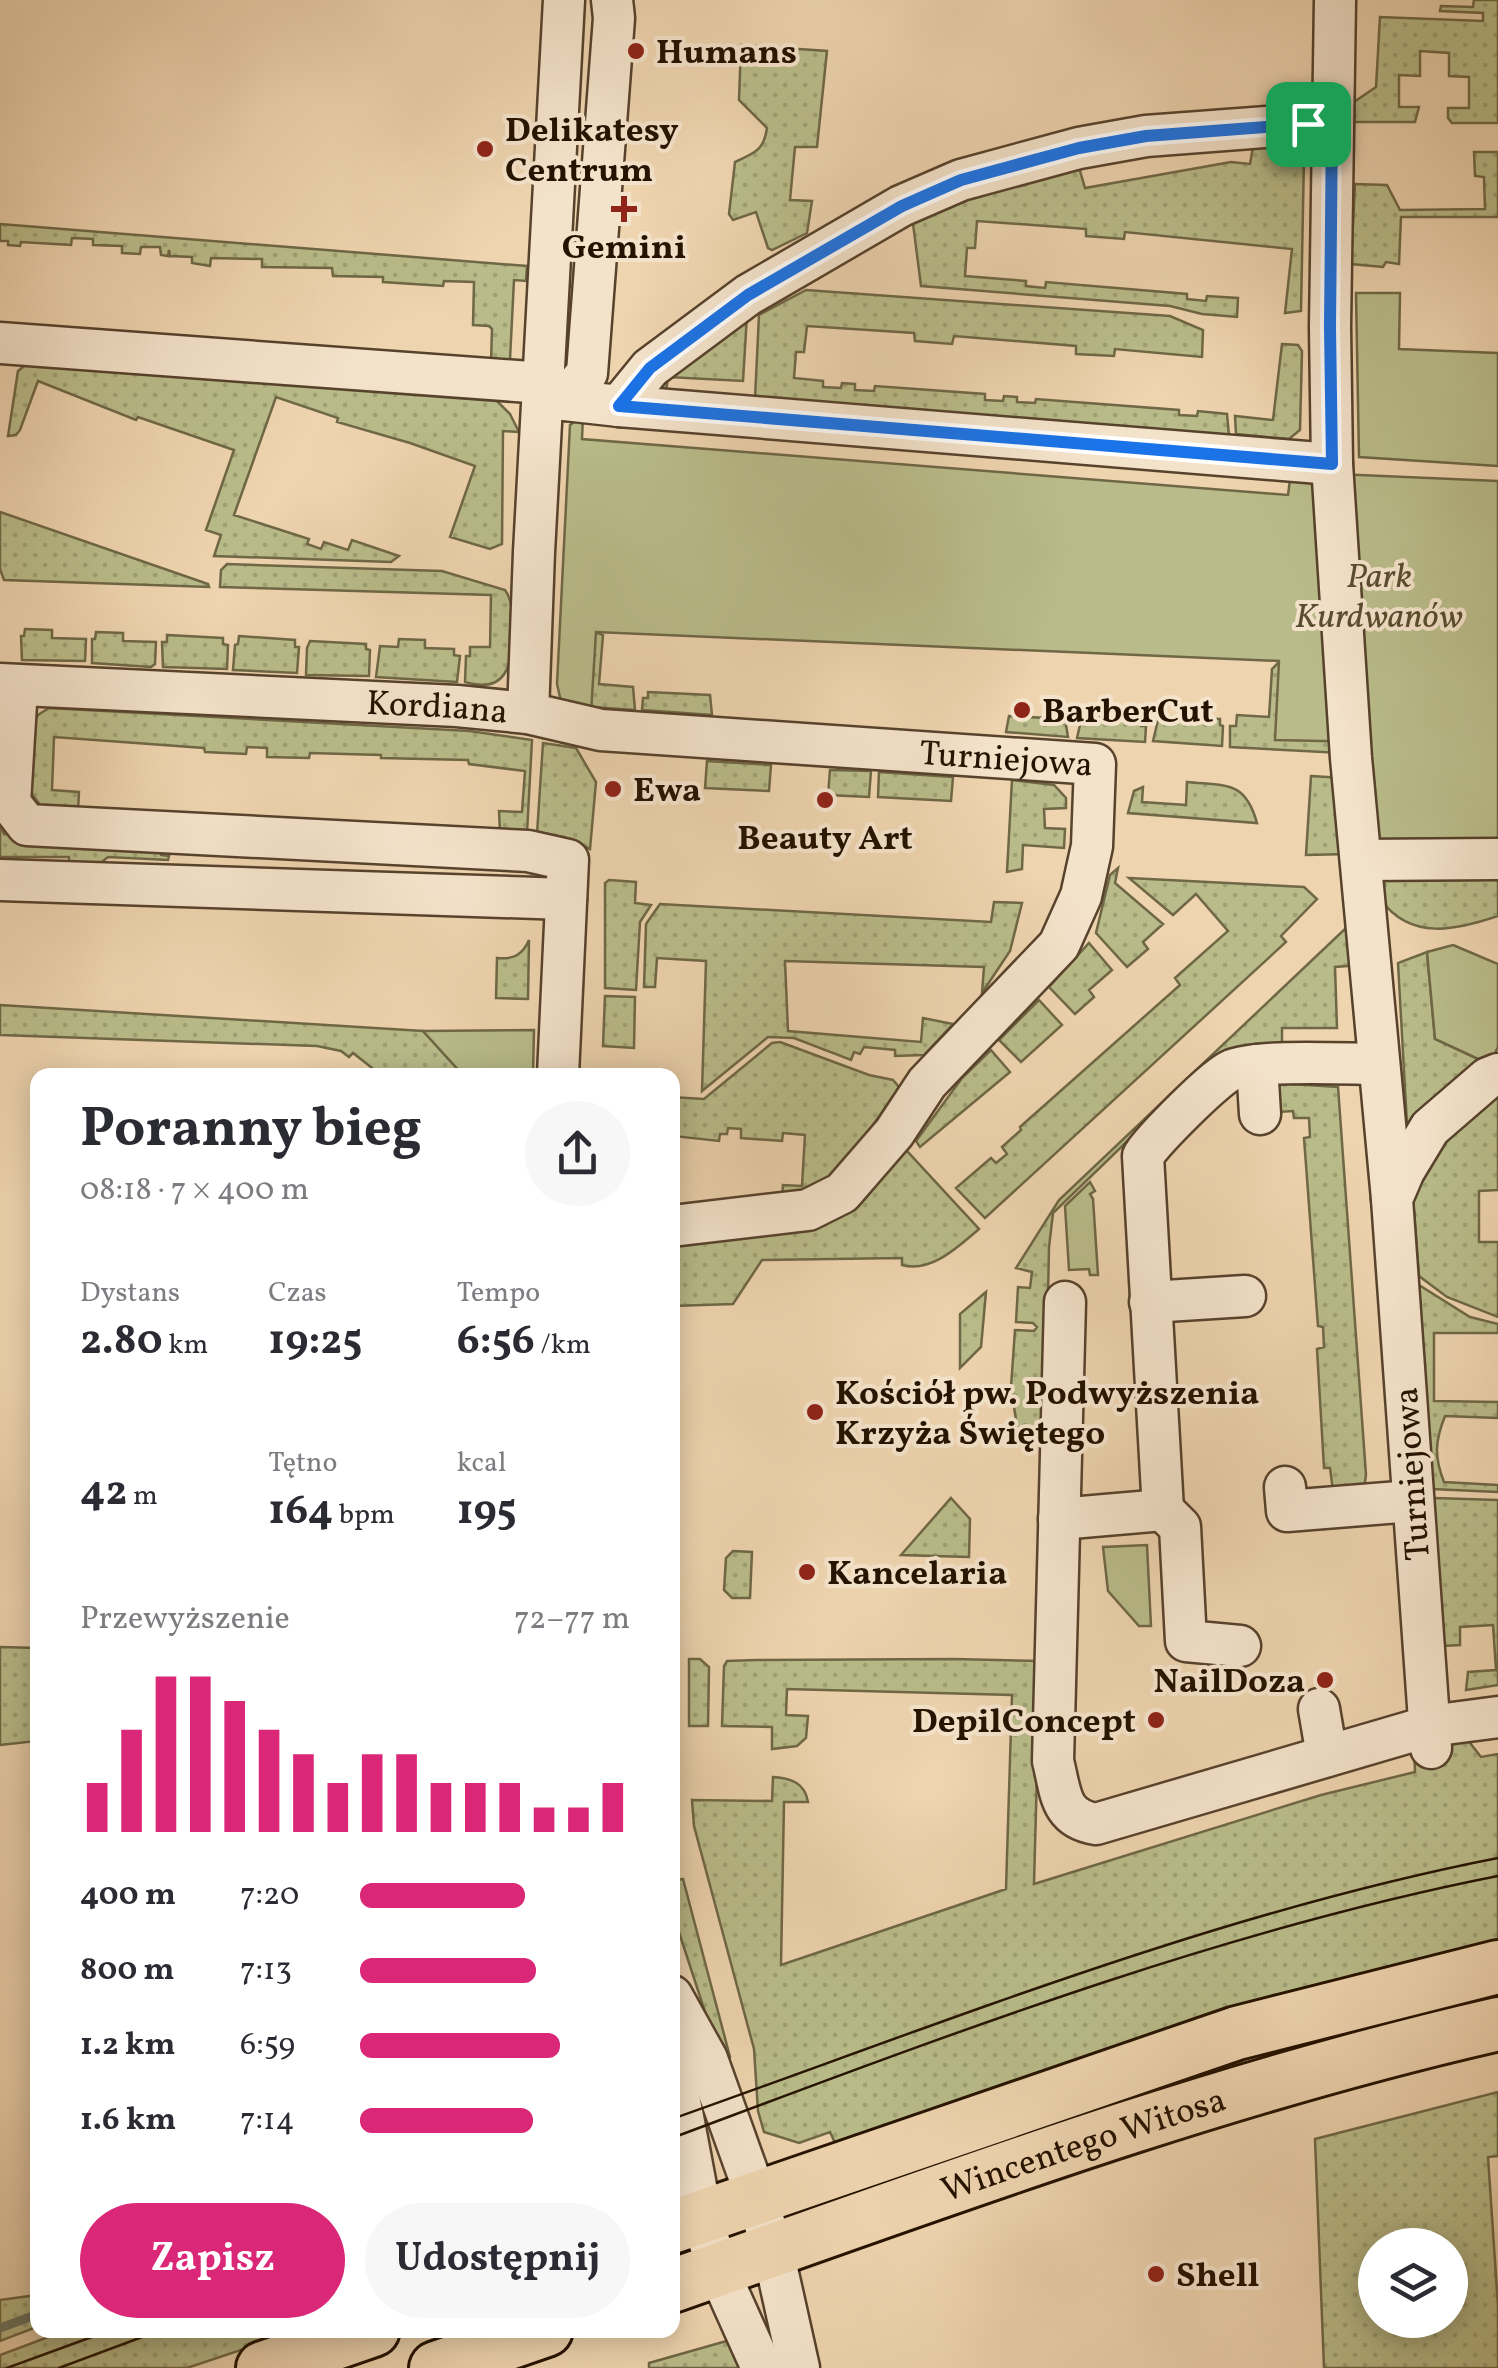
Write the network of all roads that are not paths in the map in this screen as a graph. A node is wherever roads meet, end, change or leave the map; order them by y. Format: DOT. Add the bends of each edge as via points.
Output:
graph roads {
  1 [pos="564,0"];
  2 [pos="612,0"];
  3 [pos="1335,0"];
  4 [pos="1332,122"];
  5 [pos="0,342"];
  6 [pos="554,391"];
  7 [pos="619,406"];
  8 [pos="1332,464"];
  9 [pos="8,686"];
  10 [pos="528,712"];
  11 [pos="1498,858"];
  12 [pos="1360,860"];
  13 [pos="0,880"];
  14 [pos="567,880"];
  15 [pos="1379,1064"];
  16 [pos="1257,1066"];
  17 [pos="558,1068"];
  18 [pos="1498,1074"];
  19 [pos="1260,1114"];
  20 [pos="1398,1185"];
  21 [pos="680,1225"];
  22 [pos="1244,1296"];
  23 [pos="1065,1302"];
  24 [pos="1150,1302"];
  25 [pos="1412,1501"];
  26 [pos="1297,1508"];
  27 [pos="1162,1510"];
  28 [pos="1060,1519"];
  29 [pos="1240,1646"];
  30 [pos="1318,1709"];
  31 [pos="1498,1717"];
  32 [pos="1430,1737"];
  33 [pos="1326,1756"];
  34 [pos="1498,1967"];
  35 [pos="680,2010"];
  36 [pos="1498,2024"];
  37 [pos="680,2147"];
  38 [pos="757,2199"];
  39 [pos="687,2223"];
  40 [pos="773,2251"];
  41 [pos="695,2278"];
  42 [pos="350,2338"];
  43 [pos="523,2338"];
  44 [pos="264,2368"];
  45 [pos="436,2368"];
  46 [pos="762,2368"];
  47 [pos="799,2368"];
  1 -- 6 [label="street, Kordiana"];
  2 -- 6 [label="street" via="587,373"];
  3 -- 4 [label="street, Turniejowa"];
  4 -- 7 [label="street" via="1146,136 961,180 902,206 748,295 650,368"];
  4 -- 8 [label="street, Turniejowa"];
  5 -- 6 [label="street"];
  6 -- 7 [label="street"];
  6 -- 10 [label="street, Kordiana"];
  7 -- 8 [label="street"];
  8 -- 12 [label="street, Turniejowa"];
  9 -- 10 [label="street, Kordiana"];
  9 -- 14 [label="street, Kordiana" via="10,803 27,825 528,851"];
  10 -- 21 [label="street, Turniejowa" via="601,730 1095,764 1092,846 1060,945 927,1083 842,1193 808,1210"];
  11 -- 12 [label="street"];
  12 -- 15 [label="street, Turniejowa"];
  13 -- 14 [label="street"];
  14 -- 17 [label="street"];
  15 -- 16 [label="street"];
  15 -- 20 [label="street, Turniejowa"];
  16 -- 19 [label="street"];
  16 -- 24 [label="street" via="1230,1070 1143,1156"];
  18 -- 20 [label="street" via="1430,1128"];
  20 -- 25 [label="street, Turniejowa"];
  22 -- 24 [label="street"];
  23 -- 28 [label="street"];
  24 -- 27 [label="street"];
  25 -- 26 [label="street"];
  25 -- 32 [label="street, Turniejowa"];
  27 -- 28 [label="street"];
  27 -- 29 [label="street" via="1180,1527 1186,1641"];
  28 -- 33 [label="street" via="1053,1761 1069,1813 1096,1824"];
  30 -- 33 [label="street"];
  31 -- 32 [label="street"];
  32 -- 33 [label="street"];
  34 -- 38 [label="main road, Wincentego Witosa" via="1237,2033"];
  35 -- 38 [label="street" via="707,2059"];
  36 -- 40 [label="main road, Wincentego Witosa" via="1297,2075"];
  37 -- 39 [label="street"];
  38 -- 39 [label="main road, Wincentego Witosa"];
  38 -- 40 [label="street"];
  39 -- 41 [label="street"];
  40 -- 41 [label="main road, Wincentego Witosa"];
  40 -- 47 [label="street"];
  41 -- 46 [label="street"];
  42 -- 44 [label="main road"];
  43 -- 45 [label="main road"];
}
